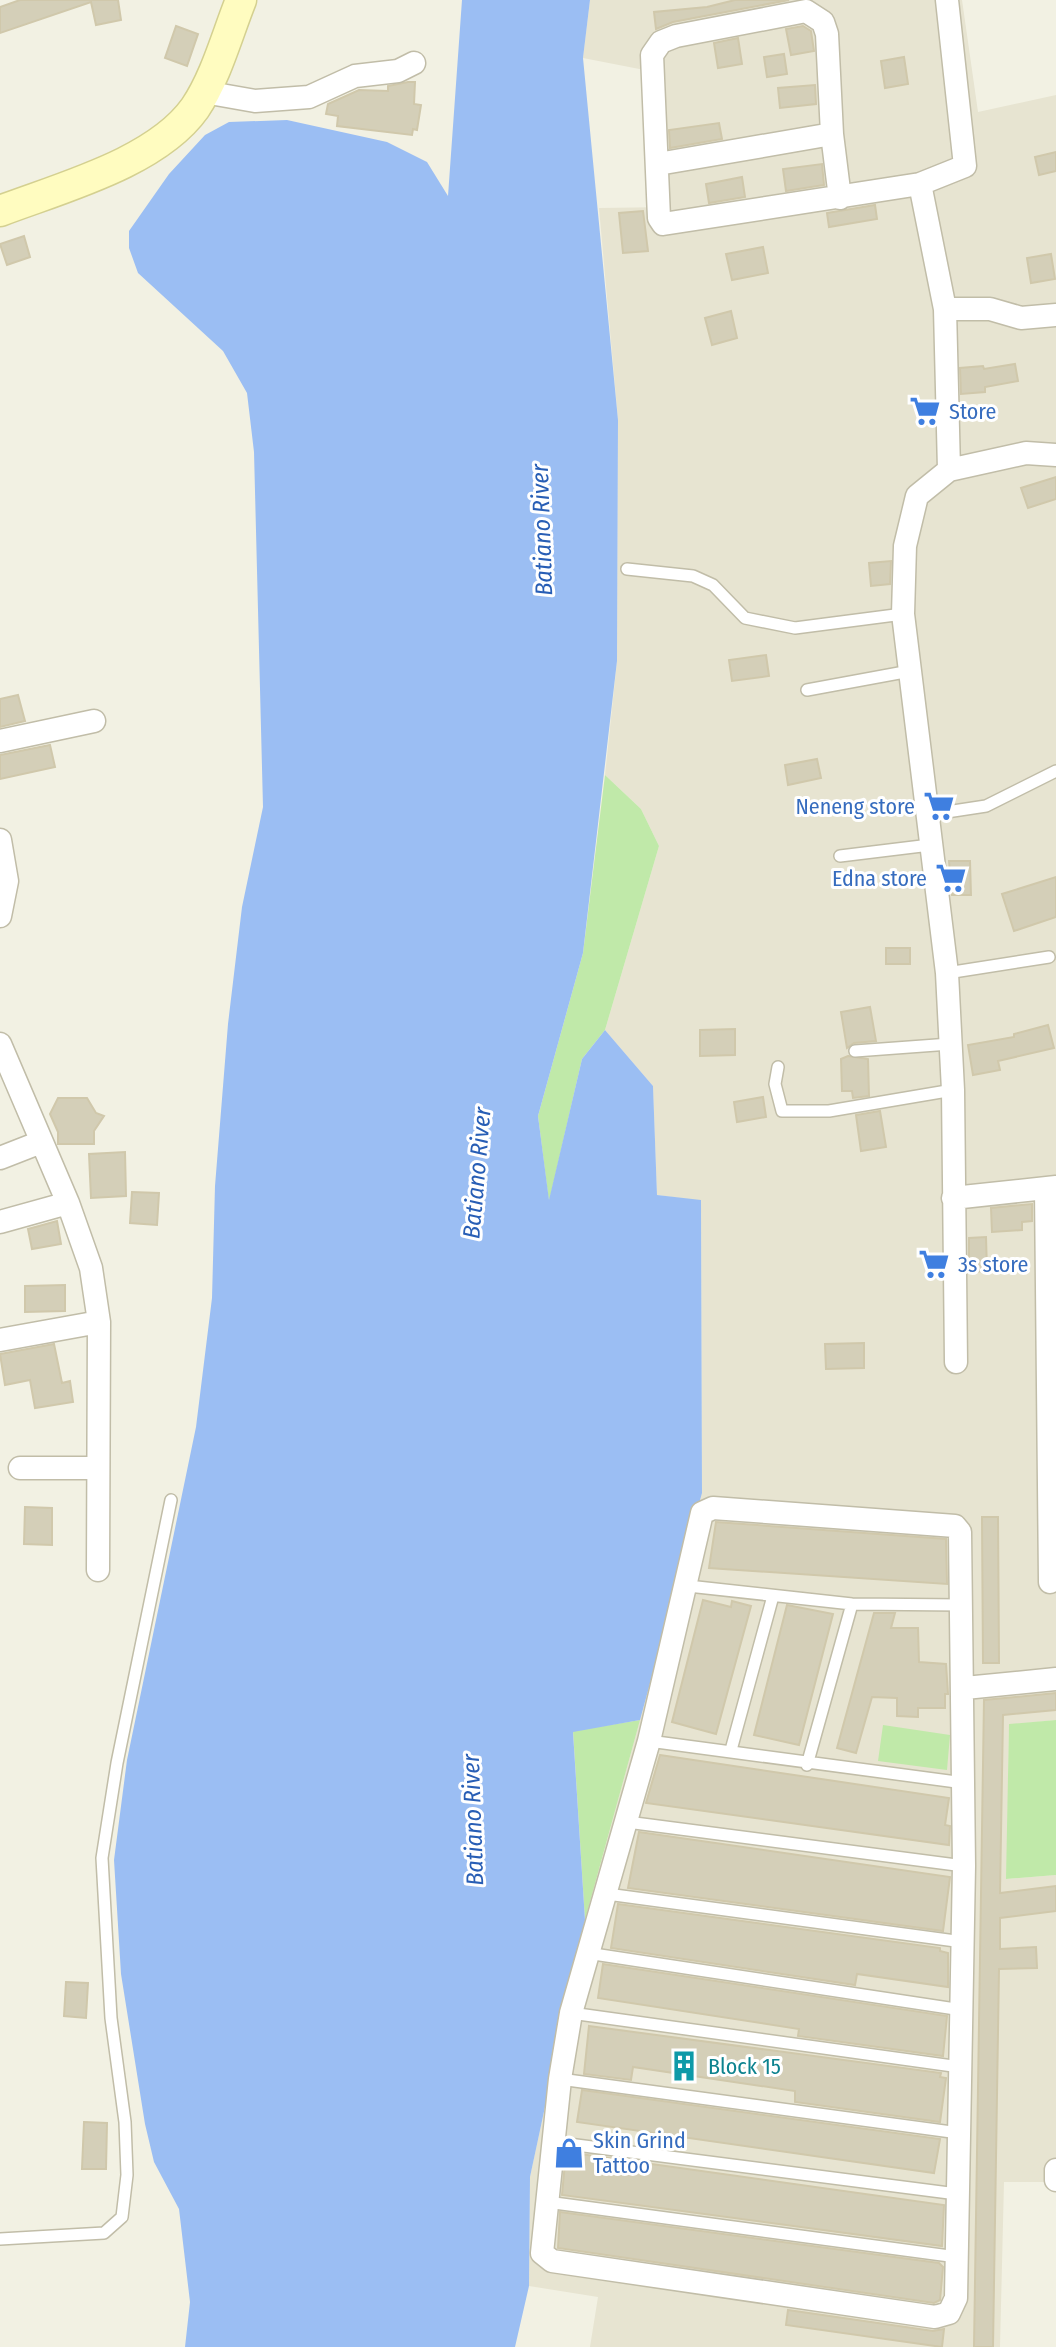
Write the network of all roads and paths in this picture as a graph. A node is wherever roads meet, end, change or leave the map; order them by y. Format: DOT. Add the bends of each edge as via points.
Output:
graph roads {
  1 [pos="241,0"];
  2 [pos="947,0"];
  3 [pos="414,63"];
  4 [pos="204,92"];
  5 [pos="832,134"];
  6 [pos="658,164"];
  7 [pos="920,184"];
  8 [pos="840,198"];
  9 [pos="0,211"];
  10 [pos="945,309"];
  11 [pos="1056,315"];
  12 [pos="1056,455"];
  13 [pos="949,470"];
  14 [pos="627,569"];
  15 [pos="903,614"];
  16 [pos="910,671"];
  17 [pos="807,690"];
  18 [pos="94,721"];
  19 [pos="0,741"];
  20 [pos="1056,771"];
  21 [pos="927,815"];
  22 [pos="0,840"];
  23 [pos="930,845"];
  24 [pos="840,856"];
  25 [pos="0,916"];
  26 [pos="1049,957"];
  27 [pos="947,973"];
  28 [pos="0,1044"];
  29 [pos="950,1044"];
  30 [pos="855,1051"];
  31 [pos="778,1067"];
  32 [pos="953,1090"];
  33 [pos="41,1142"];
  34 [pos="0,1158"];
  35 [pos="1051,1188"];
  36 [pos="953,1198"];
  37 [pos="68,1203"];
  38 [pos="0,1222"];
  39 [pos="99,1322"];
  40 [pos="0,1340"];
  41 [pos="956,1362"];
  42 [pos="20,1468"];
  43 [pos="98,1468"];
  44 [pos="171,1500"];
  45 [pos="1051,1505"];
  46 [pos="98,1570"];
  47 [pos="1050,1582"];
  48 [pos="688,1586"];
  49 [pos="773,1596"];
  50 [pos="852,1604"];
  51 [pos="962,1605"];
  52 [pos="1056,1679"];
  53 [pos="965,1688"];
  54 [pos="649,1741"];
  55 [pos="731,1750"];
  56 [pos="807,1765"];
  57 [pos="964,1783"];
  58 [pos="627,1822"];
  59 [pos="964,1866"];
  60 [pos="607,1894"];
  61 [pos="964,1942"];
  62 [pos="586,1953"];
  63 [pos="962,2010"];
  64 [pos="571,2013"];
  65 [pos="960,2067"];
  66 [pos="560,2079"];
  67 [pos="959,2133"];
  68 [pos="553,2142"];
  69 [pos="1056,2170"];
  70 [pos="1056,2180"];
  71 [pos="957,2194"];
  72 [pos="547,2202"];
  73 [pos="0,2239"];
  74 [pos="957,2257"];
  1 -- 4 [label="street"];
  2 -- 7 [label="street" via="965,166"];
  3 -- 4 [label="street" via="398,71 355,76 309,97 255,101"];
  4 -- 9 [label="street" via="182,123 158,142 109,170"];
  5 -- 6 [label="street"];
  5 -- 6 [label="street" via="827,34 823,22 806,11 661,42 652,55"];
  5 -- 8 [label="street"];
  6 -- 8 [label="street" via="659,218 666,225"];
  7 -- 8 [label="street"];
  7 -- 10 [label="street"];
  10 -- 11 [label="street" via="990,309 1021,318"];
  10 -- 13 [label="street"];
  12 -- 13 [label="street" via="1026,453"];
  13 -- 15 [label="street" via="917,496 905,546"];
  14 -- 15 [label="lane" via="693,576 713,585 745,618 778,627"];
  15 -- 16 [label="street"];
  16 -- 17 [label="lane"];
  16 -- 21 [label="street"];
  18 -- 19 [label="street"];
  20 -- 21 [label="lane" via="986,806"];
  21 -- 23 [label="street"];
  22 -- 25 [label="street" via="7,881"];
  23 -- 24 [label="lane"];
  23 -- 27 [label="street"];
  26 -- 27 [label="lane"];
  27 -- 29 [label="street"];
  28 -- 33 [label="street"];
  29 -- 30 [label="lane"];
  29 -- 32 [label="street"];
  31 -- 32 [label="lane" via="775,1084 782,1111 829,1111"];
  32 -- 36 [label="street"];
  33 -- 34 [label="street"];
  33 -- 37 [label="street"];
  35 -- 36 [label="street"];
  35 -- 45 [label="street"];
  36 -- 41 [label="street"];
  37 -- 38 [label="street"];
  37 -- 39 [label="street" via="91,1268"];
  39 -- 40 [label="street"];
  39 -- 43 [label="street"];
  42 -- 43 [label="street"];
  43 -- 46 [label="street"];
  44 -- 73 [label="lane" via="102,1858 111,2018 125,2122 126,2204 116,2226 104,2233"];
  45 -- 47 [label="street"];
  48 -- 49 [label="lane"];
  48 -- 51 [label="street" via="702,1513 728,1509 955,1526 962,1540"];
  48 -- 54 [label="street"];
  49 -- 50 [label="lane"];
  49 -- 55 [label="lane"];
  50 -- 51 [label="lane"];
  50 -- 56 [label="lane"];
  51 -- 53 [label="street"];
  52 -- 53 [label="street"];
  53 -- 57 [label="street"];
  54 -- 55 [label="lane"];
  54 -- 58 [label="street"];
  55 -- 56 [label="lane"];
  56 -- 57 [label="lane"];
  57 -- 59 [label="street"];
  58 -- 59 [label="lane"];
  58 -- 60 [label="street"];
  59 -- 61 [label="street"];
  60 -- 61 [label="lane"];
  60 -- 62 [label="street"];
  61 -- 63 [label="street"];
  62 -- 63 [label="lane"];
  62 -- 64 [label="street"];
  63 -- 65 [label="street"];
  64 -- 65 [label="lane"];
  64 -- 66 [label="street"];
  65 -- 67 [label="street"];
  66 -- 67 [label="lane"];
  66 -- 68 [label="street"];
  67 -- 71 [label="street"];
  68 -- 71 [label="lane"];
  68 -- 72 [label="street"];
  69 -- 70 [label="street"];
  71 -- 74 [label="street"];
  72 -- 74 [label="lane"];
  72 -- 74 [label="street" via="542,2253 552,2261 935,2317 949,2313 956,2298"];
}
